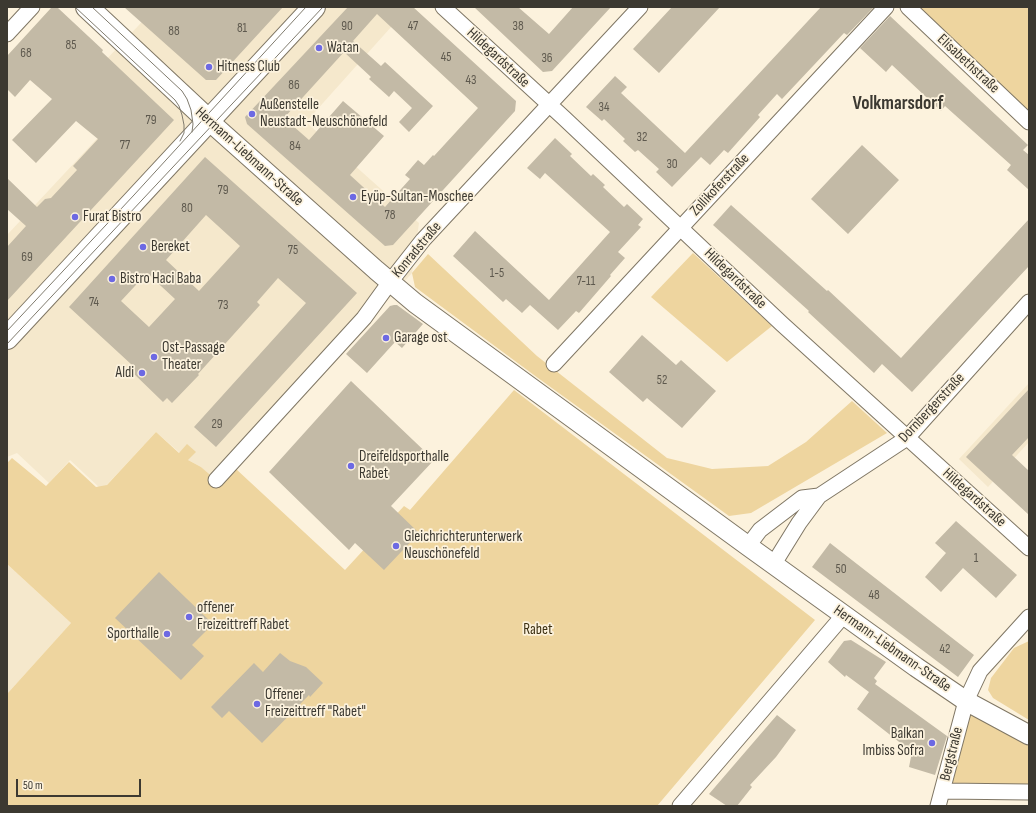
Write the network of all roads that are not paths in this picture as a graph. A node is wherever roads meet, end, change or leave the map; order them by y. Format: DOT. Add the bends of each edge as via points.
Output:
graph roads {
  1 [pos="32,7"];
  2 [pos="86,7"];
  3 [pos="314,7"];
  4 [pos="443,7"];
  5 [pos="640,7"];
  6 [pos="886,7"];
  7 [pos="908,7"];
  8 [pos="7,34"];
  9 [pos="550,105"];
  10 [pos="209,121"];
  11 [pos="1029,122"];
  12 [pos="680,228"];
  13 [pos="390,282"];
  14 [pos="1029,302"];
  15 [pos="7,338"];
  16 [pos="554,364"];
  17 [pos="907,438"];
  18 [pos="216,480"];
  19 [pos="820,496"];
  20 [pos="1029,548"];
  21 [pos="760,555"];
  22 [pos="843,616"];
  23 [pos="1028,619"];
  24 [pos="966,701"];
  25 [pos="1029,735"];
  26 [pos="943,791"];
  27 [pos="1029,792"];
  28 [pos="680,806"];
  29 [pos="938,806"];
  1 -- 8 [label="street"];
  2 -- 10 [label="main road, Hermann-Liebmann-Straße"];
  3 -- 10 [label="main road"];
  4 -- 9 [label="street, Hildegardstraße"];
  5 -- 9 [label="street, Konradstraße"];
  6 -- 12 [label="street, Zollikoferstraße"];
  7 -- 11 [label="street, Elisabethstraße"];
  9 -- 12 [label="street, Hildegardstraße"];
  9 -- 13 [label="street, Konradstraße" via="423,240"];
  10 -- 13 [label="street, Hermann-Liebmann-Straße"];
  10 -- 15 [label="main road"];
  12 -- 16 [label="street, Zollikoferstraße"];
  12 -- 17 [label="street, Hildegardstraße"];
  13 -- 18 [label="street, Konradstraße" via="364,318"];
  13 -- 21 [label="street, Hermann-Liebmann-Straße" via="415,303"];
  14 -- 17 [label="street, Dornbergerstraße"];
  17 -- 19 [label="street, Dornbergerstraße"];
  17 -- 20 [label="street, Hildegardstraße"];
  19 -- 21 [label="street, Dornbergerstraße" via="799,523"];
  19 -- 21 [label="street, Dornbergerstraße" via="802,498 760,530"];
  21 -- 22 [label="street, Hermann-Liebmann-Straße"];
  22 -- 24 [label="street, Hermann-Liebmann-Straße"];
  22 -- 28 [label="street"];
  23 -- 24 [label="street, Bergstraße" via="980,670"];
  24 -- 25 [label="street, Hermann-Liebmann-Straße"];
  24 -- 26 [label="street, Bergstraße"];
  26 -- 27 [label="street"];
  26 -- 29 [label="street, Bergstraße"];
}
